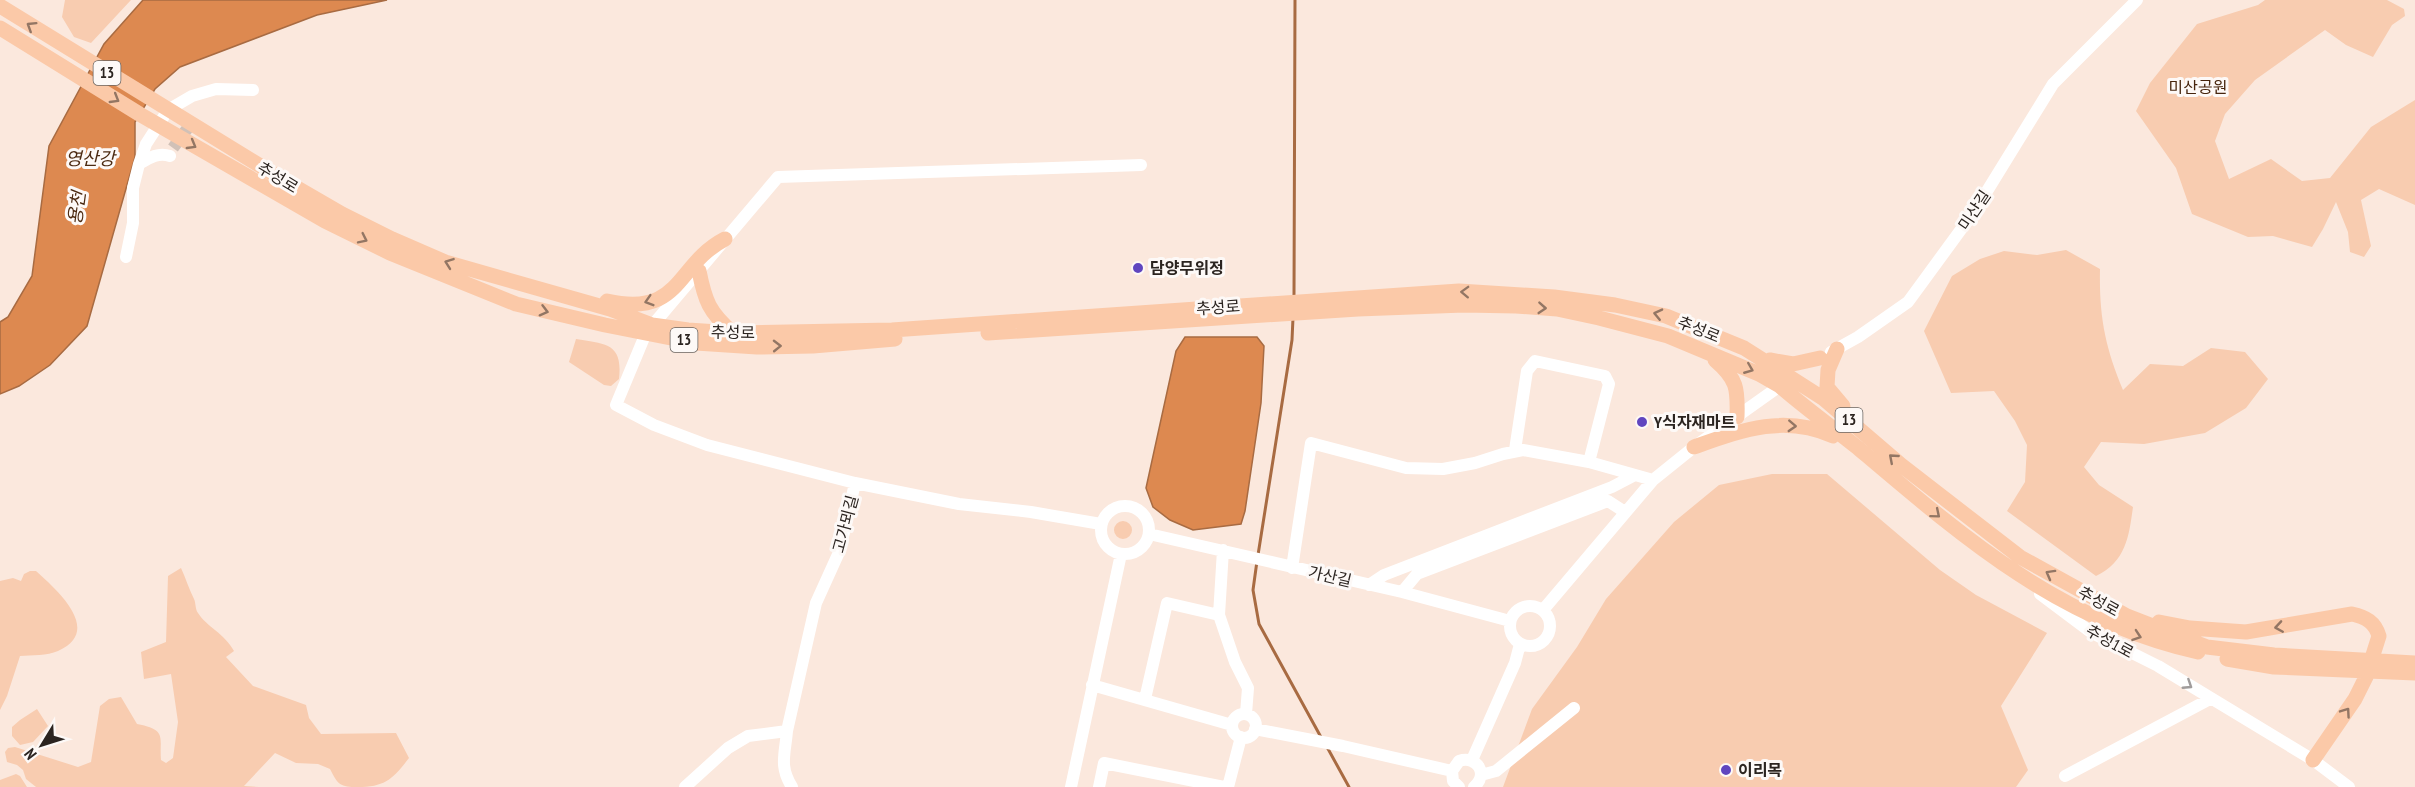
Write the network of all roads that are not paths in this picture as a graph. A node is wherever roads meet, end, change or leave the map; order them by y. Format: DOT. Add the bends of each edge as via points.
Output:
graph roads {
  1 [pos="2137,0"];
  2 [pos="0,6"];
  3 [pos="0,28"];
  4 [pos="253,90"];
  5 [pos="168,110"];
  6 [pos="158,125"];
  7 [pos="170,156"];
  8 [pos="139,164"];
  9 [pos="1141,165"];
  10 [pos="725,239"];
  11 [pos="126,257"];
  12 [pos="699,271"];
  13 [pos="479,274"];
  14 [pos="1317,306"];
  15 [pos="1274,308"];
  16 [pos="649,329"];
  17 [pos="733,333"];
  18 [pos="1837,349"];
  19 [pos="1706,352"];
  20 [pos="1761,358"];
  21 [pos="1820,358"];
  22 [pos="1784,381"];
  23 [pos="1737,417"];
  24 [pos="1858,428"];
  25 [pos="1855,446"];
  26 [pos="1694,447"];
  27 [pos="1515,450"];
  28 [pos="1589,462"];
  29 [pos="1635,475"];
  30 [pos="1653,480"];
  31 [pos="855,483"];
  32 [pos="1625,513"];
  33 [pos="1101,524"];
  34 [pos="1149,534"];
  35 [pos="1223,550"];
  36 [pos="1121,554"];
  37 [pos="1292,568"];
  38 [pos="2016,574"];
  39 [pos="1369,585"];
  40 [pos="1402,592"];
  41 [pos="1543,610"];
  42 [pos="1219,615"];
  43 [pos="2127,616"];
  44 [pos="1510,621"];
  45 [pos="1520,644"];
  46 [pos="2341,664"];
  47 [pos="2404,666"];
  48 [pos="2415,673"];
  49 [pos="1092,685"];
  50 [pos="1145,699"];
  51 [pos="2210,699"];
  52 [pos="1574,708"];
  53 [pos="1246,714"];
  54 [pos="1232,725"];
  55 [pos="1255,729"];
  56 [pos="787,731"];
  57 [pos="1241,737"];
  58 [pos="1472,760"];
  59 [pos="2313,760"];
  60 [pos="1452,771"];
  61 [pos="1482,775"];
  62 [pos="2065,776"];
  63 [pos="685,787"];
  64 [pos="792,787"];
  65 [pos="1071,787"];
  66 [pos="1099,787"];
  67 [pos="1226,787"];
  68 [pos="1459,787"];
  69 [pos="1474,787"];
  70 [pos="2349,787"];
  1 -- 18 [label="street, 미산길" via="2052,84 1976,208 1908,302"];
  5 -- 2 [label="main road, 추성로 / 13, one-way"];
  3 -- 6 [label="main road, 추성로 / 13, one-way"];
  4 -- 5 [label="street" via="216,89 192,96"];
  5 -- 6 [label="street"];
  13 -- 5 [label="main road, 추성로 / 13, one-way" via="342,214"];
  6 -- 8 [label="street"];
  6 -- 16 [label="main road, 추성로 / 13, one-way" via="325,221 390,253 516,304"];
  7 -- 8 [label="street" via="155,156"];
  8 -- 11 [label="street"];
  9 -- 10 [label="street" via="778,177"];
  10 -- 12 [label="street"];
  10 -- 13 [label="main road, one-way" via="711,246 670,294 635,306 513,277"];
  12 -- 16 [label="street"];
  12 -- 17 [label="main road" via="706,303"];
  13 -- 16 [label="main road, 추성로 / 13" via="610,309"];
  14 -- 15 [label="main road, 추성로 / 13"];
  14 -- 19 [label="main road, 추성로 / 13, one-way" via="1464,304 1557,309 1668,336"];
  20 -- 14 [label="main road, 추성로 / 13, one-way" via="1666,316 1554,297 1459,291"];
  16 -- 15 [label="main road, 추성로 / 13, one-way" via="706,343 813,346"];
  15 -- 17 [label="main road, 추성로 / 13" via="892,330"];
  16 -- 17 [label="main road, 추성로 / 13"];
  16 -- 31 [label="street, 고가뫼길" via="616,405 654,425 707,445"];
  18 -- 21 [label="street, 미산길"];
  18 -- 24 [label="main road" via="1828,370 1827,387"];
  19 -- 22 [label="main road, 추성로 / 13, one-way"];
  19 -- 23 [label="main road" via="1729,372 1737,386"];
  20 -- 21 [label="main road" via="1793,364"];
  20 -- 22 [label="main road, 추성로 / 13"];
  21 -- 22 [label="street, 미산길" via="1802,365"];
  22 -- 23 [label="street"];
  22 -- 24 [label="main road, 추성로 / 13" via="1824,399"];
  22 -- 25 [label="main road, 추성로 / 13"];
  23 -- 26 [label="street"];
  43 -- 24 [label="main road, 추성로 / 13, one-way" via="2020,557"];
  26 -- 25 [label="main road, one-way" via="1746,428 1774,425 1817,429"];
  25 -- 38 [label="main road, 추성로 / 13, one-way" via="1964,537"];
  26 -- 30 [label="street"];
  27 -- 28 [label="street"];
  27 -- 28 [label="street" via="1527,371 1535,361 1605,376 1609,384"];
  27 -- 37 [label="street" via="1475,464 1434,469 1406,468 1311,443"];
  28 -- 29 [label="street"];
  29 -- 30 [label="street"];
  29 -- 39 [label="street" via="1384,575"];
  30 -- 32 [label="street"];
  31 -- 33 [label="street" via="958,504"];
  31 -- 56 [label="street, 고가뫼길" via="840,550 816,603"];
  32 -- 40 [label="street" via="1608,501 1417,574"];
  32 -- 41 [label="street"];
  33 -- 34 [label="street" via="1115,507 1129,506 1142,513"];
  33 -- 36 [label="street" via="1102,540 1113,552"];
  34 -- 35 [label="street, 가산길"];
  34 -- 36 [label="street" via="1136,552"];
  35 -- 37 [label="street, 가산길"];
  35 -- 42 [label="street"];
  36 -- 49 [label="street"];
  37 -- 39 [label="street, 가산길"];
  38 -- 46 [label="main road, 추성로 / 13, one-way" via="2072,606 2163,645 2274,667"];
  38 -- 51 [label="street, 추성1로, one-way" via="2092,633 2158,666"];
  39 -- 40 [label="street, 가산길"];
  40 -- 44 [label="street, 가산길"];
  41 -- 44 [label="street" via="1524,606"];
  41 -- 45 [label="street" via="1550,621 1545,640 1533,646"];
  42 -- 50 [label="street" via="1167,603"];
  42 -- 53 [label="street" via="1248,688"];
  43 -- 46 [label="main road, 추성로 / 13" via="2207,647"];
  59 -- 43 [label="main road, one-way" via="2366,677 2379,636 2364,617 2340,614 2246,632 2190,628"];
  44 -- 45 [label="street" via="1511,634"];
  45 -- 58 [label="street"];
  46 -- 47 [label="main road, 추성로 / 13"];
  47 -- 48 [label="main road, 추성로 / 13"];
  49 -- 50 [label="street"];
  49 -- 65 [label="street"];
  50 -- 54 [label="street"];
  51 -- 59 [label="street, 추성1로"];
  51 -- 62 [label="street"];
  52 -- 61 [label="street" via="1496,771"];
  53 -- 54 [label="street" via="1235,718"];
  53 -- 55 [label="street" via="1253,718"];
  54 -- 57 [label="street"];
  55 -- 57 [label="street" via="1251,736"];
  55 -- 60 [label="street"];
  56 -- 63 [label="street" via="748,736 728,748"];
  56 -- 64 [label="street, 고가뫼길" via="783,762"];
  57 -- 67 [label="street"];
  58 -- 60 [label="street" via="1459,761"];
  58 -- 61 [label="street"];
  59 -- 70 [label="street, 추성1로"];
  60 -- 68 [label="street" via="1453,781"];
  61 -- 69 [label="street"];
  66 -- 67 [label="street" via="1104,763"];
}
